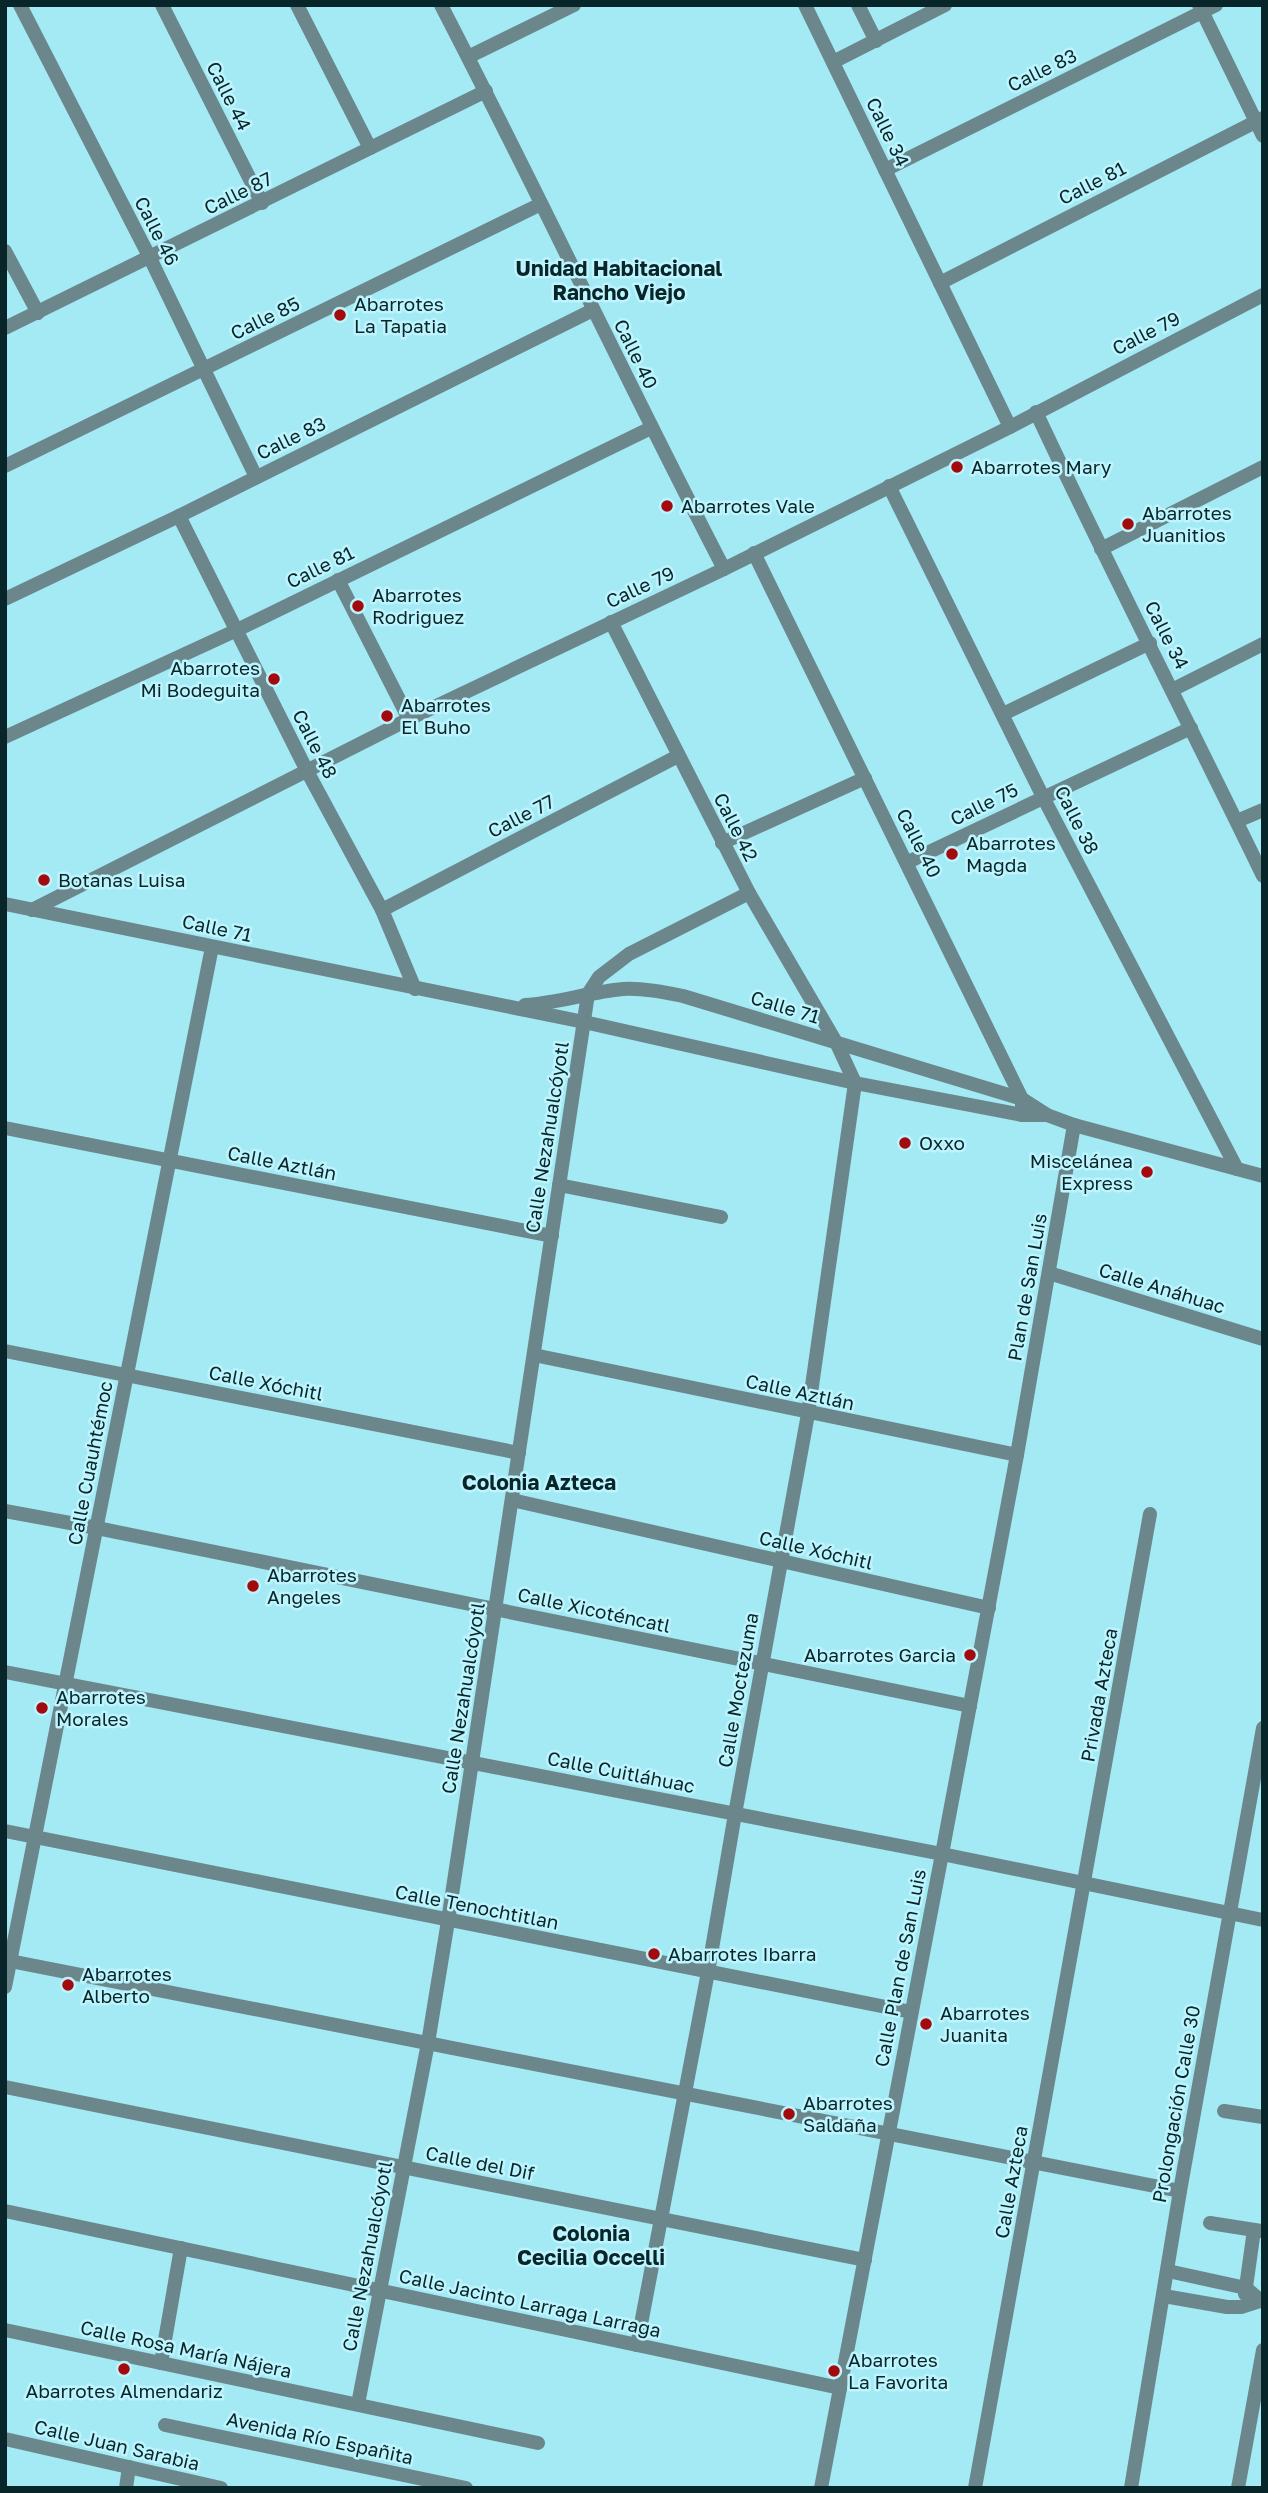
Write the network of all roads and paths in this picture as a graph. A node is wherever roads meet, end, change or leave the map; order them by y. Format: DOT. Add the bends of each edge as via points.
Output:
graph roads {
  1 [pos="20,5"];
  2 [pos="162,5"];
  3 [pos="297,5"];
  4 [pos="441,5"];
  5 [pos="574,5"];
  6 [pos="805,5"];
  7 [pos="858,5"];
  8 [pos="946,5"];
  9 [pos="1206,7"];
  10 [pos="876,41"];
  11 [pos="468,57"];
  12 [pos="834,62"];
  13 [pos="486,91"];
  14 [pos="1259,119"];
  15 [pos="1263,136"];
  16 [pos="370,148"];
  17 [pos="885,170"];
  18 [pos="262,203"];
  19 [pos="541,204"];
  20 [pos="5,251"];
  21 [pos="150,258"];
  22 [pos="940,283"];
  23 [pos="1263,295"];
  24 [pos="593,310"];
  25 [pos="38,313"];
  26 [pos="5,328"];
  27 [pos="204,369"];
  28 [pos="1036,412"];
  29 [pos="1010,427"];
  30 [pos="651,428"];
  31 [pos="5,466"];
  32 [pos="1263,467"];
  33 [pos="257,477"];
  34 [pos="889,486"];
  35 [pos="179,516"];
  36 [pos="1101,549"];
  37 [pos="754,553"];
  38 [pos="724,569"];
  39 [pos="338,580"];
  40 [pos="5,599"];
  41 [pos="611,622"];
  42 [pos="237,631"];
  43 [pos="1150,643"];
  44 [pos="1263,644"];
  45 [pos="1172,690"];
  46 [pos="1003,714"];
  47 [pos="409,719"];
  48 [pos="1191,727"];
  49 [pos="5,737"];
  50 [pos="678,756"];
  51 [pos="307,771"];
  52 [pos="865,778"];
  53 [pos="1043,797"];
  54 [pos="1263,810"];
  55 [pos="1237,821"];
  56 [pos="722,843"];
  57 [pos="908,862"];
  58 [pos="1263,876"];
  59 [pos="749,893"];
  60 [pos="5,904"];
  61 [pos="32,910"];
  62 [pos="382,910"];
  63 [pos="212,947"];
  64 [pos="415,989"];
  65 [pos="588,994"];
  66 [pos="503,1007"];
  67 [pos="584,1022"];
  68 [pos="837,1044"];
  69 [pos="855,1083"];
  70 [pos="1022,1099"];
  71 [pos="1022,1115"];
  72 [pos="1046,1115"];
  73 [pos="1074,1125"];
  74 [pos="5,1128"];
  75 [pos="170,1161"];
  76 [pos="1237,1169"];
  77 [pos="1263,1176"];
  78 [pos="559,1185"];
  79 [pos="721,1217"];
  80 [pos="551,1236"];
  81 [pos="1049,1273"];
  82 [pos="1263,1339"];
  83 [pos="5,1351"];
  84 [pos="534,1355"];
  85 [pos="127,1375"];
  86 [pos="808,1414"];
  87 [pos="519,1453"];
  88 [pos="1017,1455"];
  89 [pos="512,1500"];
  90 [pos="5,1511"];
  91 [pos="1150,1514"];
  92 [pos="97,1528"];
  93 [pos="780,1563"];
  94 [pos="989,1608"];
  95 [pos="496,1609"];
  96 [pos="762,1664"];
  97 [pos="5,1672"];
  98 [pos="66,1683"];
  99 [pos="970,1706"];
  100 [pos="1263,1728"];
  101 [pos="1261,1747"];
  102 [pos="472,1763"];
  103 [pos="734,1814"];
  104 [pos="5,1831"];
  105 [pos="35,1838"];
  106 [pos="942,1854"];
  107 [pos="1085,1882"];
  108 [pos="1229,1912"];
  109 [pos="1263,1920"];
  110 [pos="448,1921"];
  111 [pos="8,1961"];
  112 [pos="708,1972"];
  113 [pos="5,1987"];
  114 [pos="912,2012"];
  115 [pos="428,2043"];
  116 [pos="5,2087"];
  117 [pos="685,2094"];
  118 [pos="1224,2111"];
  119 [pos="1263,2118"];
  120 [pos="888,2134"];
  121 [pos="1034,2162"];
  122 [pos="403,2167"];
  123 [pos="1180,2191"];
  124 [pos="5,2211"];
  125 [pos="661,2219"];
  126 [pos="1210,2223"];
  127 [pos="1259,2231"];
  128 [pos="181,2248"];
  129 [pos="865,2260"];
  130 [pos="1168,2271"];
  131 [pos="1246,2288"];
  132 [pos="380,2290"];
  133 [pos="1164,2295"];
  134 [pos="1261,2300"];
  135 [pos="1241,2307"];
  136 [pos="5,2330"];
  137 [pos="637,2345"];
  138 [pos="1263,2350"];
  139 [pos="161,2363"];
  140 [pos="841,2388"];
  141 [pos="358,2404"];
  142 [pos="165,2425"];
  143 [pos="5,2439"];
  144 [pos="538,2443"];
  145 [pos="129,2467"];
  146 [pos="126,2488"];
  147 [pos="221,2488"];
  148 [pos="466,2488"];
  149 [pos="821,2488"];
  150 [pos="975,2488"];
  151 [pos="1130,2488"];
  152 [pos="1238,2488"];
  1 -- 21 [label="street, Calle 46"];
  2 -- 18 [label="street, Calle 44"];
  3 -- 16 [label="street"];
  4 -- 11 [label="street, Calle 40"];
  5 -- 11 [label="street"];
  6 -- 12 [label="street, Calle 34"];
  7 -- 10 [label="street"];
  8 -- 10 [label="street"];
  9 -- 14 [label="street"];
  9 -- 17 [label="street, Calle 83"];
  10 -- 12 [label="street"];
  11 -- 13 [label="street, Calle 40"];
  12 -- 17 [label="street, Calle 34"];
  13 -- 16 [label="street, Calle 87"];
  13 -- 19 [label="street, Calle 40"];
  14 -- 15 [label="street"];
  14 -- 22 [label="street, Calle 81"];
  16 -- 18 [label="street, Calle 87"];
  17 -- 22 [label="street, Calle 34"];
  18 -- 21 [label="street, Calle 87"];
  19 -- 24 [label="street, Calle 40"];
  19 -- 27 [label="street, Calle 85"];
  20 -- 25 [label="street"];
  21 -- 25 [label="street, Calle 87"];
  21 -- 27 [label="street, Calle 46"];
  22 -- 29 [label="street, Calle 34"];
  23 -- 28 [label="street, Calle 79"];
  24 -- 30 [label="street, Calle 40"];
  24 -- 33 [label="street, Calle 83"];
  25 -- 26 [label="street, Calle 87"];
  27 -- 31 [label="street, Calle 85"];
  27 -- 33 [label="street, Calle 46"];
  28 -- 29 [label="street, Calle 79"];
  28 -- 36 [label="street, Calle 34"];
  29 -- 34 [label="street, Calle 79"];
  30 -- 38 [label="street, Calle 40"];
  30 -- 39 [label="street, Calle 81"];
  32 -- 36 [label="street"];
  33 -- 35 [label="street, Calle 83"];
  34 -- 37 [label="street, Calle 79"];
  34 -- 46 [label="street, Calle 38"];
  35 -- 40 [label="street, Calle 83"];
  35 -- 42 [label="street, Calle 48"];
  36 -- 43 [label="street, Calle 34"];
  37 -- 38 [label="street, Calle 79"];
  37 -- 52 [label="street, Calle 40"];
  38 -- 41 [label="street, Calle 79"];
  39 -- 42 [label="street, Calle 81"];
  39 -- 47 [label="street"];
  41 -- 47 [label="street, Calle 79"];
  41 -- 50 [label="street, Calle 42"];
  42 -- 49 [label="street, Calle 81"];
  42 -- 51 [label="street, Calle 48"];
  43 -- 45 [label="street, Calle 34"];
  43 -- 46 [label="street"];
  44 -- 45 [label="street"];
  45 -- 48 [label="street, Calle 34"];
  46 -- 53 [label="street, Calle 38"];
  47 -- 51 [label="street, Calle 79"];
  48 -- 53 [label="street, Calle 75"];
  48 -- 55 [label="street, Calle 34"];
  50 -- 56 [label="street, Calle 42"];
  50 -- 62 [label="street, Calle 77"];
  51 -- 61 [label="street, Calle 79"];
  51 -- 62 [label="street, Calle 48"];
  52 -- 56 [label="street"];
  52 -- 57 [label="street, Calle 40"];
  53 -- 57 [label="street, Calle 75"];
  53 -- 76 [label="street, Calle 38"];
  54 -- 55 [label="street"];
  55 -- 58 [label="street, Calle 34"];
  56 -- 59 [label="street, Calle 42"];
  57 -- 70 [label="street, Calle 40"];
  59 -- 65 [label="street" via="629,954 599,977"];
  59 -- 68 [label="street, Calle 42"];
  60 -- 61 [label="street, Calle 71"];
  61 -- 63 [label="street, Calle 71"];
  62 -- 64 [label="street, Calle 48"];
  63 -- 64 [label="street, Calle 71"];
  63 -- 75 [label="street, Calle Cuauhtémoc"];
  64 -- 66 [label="street, Calle 71"];
  65 -- 66 [label="street, Calle 71" via="547,1004"];
  65 -- 67 [label="street, Calle Nezahualcóyotl"];
  65 -- 68 [label="street, Calle 71" via="655,990"];
  66 -- 67 [label="street, Calle 71"];
  67 -- 69 [label="street, Calle 71"];
  67 -- 78 [label="street, Calle Nezahualcóyotl"];
  68 -- 69 [label="street"];
  68 -- 70 [label="street, Calle 71"];
  69 -- 71 [label="street, Calle 71"];
  69 -- 86 [label="street, Calle Moctezuma"];
  70 -- 71 [label="street, Calle 40"];
  70 -- 72 [label="street, Calle 71"];
  71 -- 72 [label="street, Calle 71"];
  72 -- 73 [label="street, Calle 71"];
  73 -- 76 [label="street, Calle 71"];
  73 -- 81 [label="street, Plan de San Luis"];
  74 -- 75 [label="street, Calle Aztlán"];
  75 -- 80 [label="street, Calle Aztlán"];
  75 -- 85 [label="street, Calle Cuauhtémoc"];
  76 -- 77 [label="street, Calle 71"];
  78 -- 79 [label="street"];
  78 -- 80 [label="street, Calle Nezahualcóyotl"];
  80 -- 84 [label="street, Calle Nezahualcóyotl"];
  81 -- 82 [label="street, Calle Anáhuac"];
  81 -- 88 [label="street, Plan de San Luis"];
  83 -- 85 [label="street, Calle Xóchitl"];
  84 -- 86 [label="street, Calle Aztlán"];
  84 -- 87 [label="street, Calle Nezahualcóyotl"];
  85 -- 87 [label="street, Calle Xóchitl"];
  85 -- 92 [label="street, Calle Cuauhtémoc"];
  86 -- 88 [label="street, Calle Aztlán"];
  86 -- 93 [label="street, Calle Moctezuma"];
  87 -- 89 [label="street, Calle Nezahualcóyotl"];
  88 -- 94 [label="street, Calle Plan de San Luis"];
  89 -- 93 [label="street, Calle Xóchitl"];
  89 -- 95 [label="street, Calle Nezahualcóyotl"];
  90 -- 92 [label="street, Calle Xicoténcatl"];
  91 -- 107 [label="street, Privada Azteca"];
  92 -- 95 [label="street, Calle Xicoténcatl"];
  92 -- 98 [label="street, Calle Cuauhtémoc"];
  93 -- 94 [label="street, Calle Xóchitl"];
  93 -- 96 [label="street, Calle Moctezuma"];
  94 -- 99 [label="street, Calle Plan de San Luis"];
  95 -- 96 [label="street, Calle Xicoténcatl"];
  95 -- 102 [label="street, Calle Nezahualcóyotl"];
  96 -- 99 [label="street, Calle Xicoténcatl"];
  96 -- 103 [label="street, Calle Moctezuma"];
  97 -- 98 [label="street, Calle Cuitláhuac"];
  98 -- 102 [label="street, Calle Cuitláhuac"];
  98 -- 105 [label="street, Calle Cuauhtémoc"];
  99 -- 106 [label="street, Calle Plan de San Luis"];
  100 -- 101 [label="street, Prolongación Calle 30"];
  101 -- 108 [label="street, Prolongación Calle 30"];
  102 -- 103 [label="street, Calle Cuitláhuac"];
  102 -- 110 [label="street, Calle Nezahualcóyotl"];
  103 -- 106 [label="street, Calle Cuitláhuac"];
  103 -- 112 [label="street, Calle Moctezuma"];
  104 -- 105 [label="street, Calle Tenochtitlan"];
  105 -- 110 [label="street, Calle Tenochtitlan"];
  105 -- 111 [label="street, Calle Cuauhtémoc"];
  106 -- 107 [label="street, Calle Cuitláhuac"];
  106 -- 114 [label="street, Calle Plan de San Luis"];
  107 -- 108 [label="street, Calle Cuitláhuac"];
  107 -- 121 [label="street, Calle Azteca"];
  108 -- 109 [label="street, Calle Cuitláhuac"];
  108 -- 123 [label="street, Prolongación Calle 30"];
  110 -- 112 [label="street, Calle Tenochtitlan"];
  110 -- 115 [label="street, Calle Nezahualcóyotl"];
  111 -- 113 [label="street, Calle Cuauhtémoc"];
  111 -- 115 [label="street"];
  112 -- 114 [label="street, Calle Tenochtitlan"];
  112 -- 117 [label="street, Calle Moctezuma"];
  114 -- 120 [label="street, Calle Plan de San Luis"];
  115 -- 117 [label="street"];
  115 -- 122 [label="street, Calle Nezahualcóyotl"];
  116 -- 122 [label="street, Calle del Dif"];
  117 -- 120 [label="street"];
  117 -- 125 [label="street, Calle Moctezuma"];
  118 -- 119 [label="street"];
  120 -- 121 [label="street"];
  120 -- 129 [label="street, Calle Plan de San Luis"];
  121 -- 123 [label="street"];
  121 -- 150 [label="street, Calle Azteca"];
  122 -- 125 [label="street, Calle del Dif"];
  122 -- 132 [label="street, Calle Nezahualcóyotl"];
  123 -- 130 [label="street, Prolongación Calle 30"];
  124 -- 128 [label="street, Calle Jacinto Larraga Larraga"];
  125 -- 129 [label="street, Calle del Dif"];
  125 -- 137 [label="street, Calle Moctezuma"];
  126 -- 127 [label="street"];
  127 -- 131 [label="street"];
  128 -- 132 [label="street, Calle Jacinto Larraga Larraga"];
  128 -- 139 [label="street"];
  129 -- 140 [label="street, Calle Plan de San Luis"];
  130 -- 131 [label="street"];
  130 -- 133 [label="street, Prolongación Calle 30"];
  131 -- 134 [label="street"];
  131 -- 135 [label="street"];
  132 -- 137 [label="street, Calle Jacinto Larraga Larraga"];
  132 -- 141 [label="street, Calle Nezahualcóyotl"];
  133 -- 135 [label="street"];
  133 -- 151 [label="street, Prolongación Calle 30"];
  134 -- 135 [label="street"];
  136 -- 139 [label="street, Calle Rosa María Nájera"];
  137 -- 140 [label="street, Calle Jacinto Larraga Larraga"];
  138 -- 152 [label="street"];
  139 -- 141 [label="street, Calle Rosa María Nájera"];
  140 -- 149 [label="street, Calle Plan de San Luis"];
  141 -- 144 [label="street, Calle Rosa María Nájera"];
  142 -- 148 [label="street, Avenida Río Españita"];
  143 -- 145 [label="street, Calle Juan Sarabia"];
  145 -- 146 [label="street"];
  145 -- 147 [label="street, Calle Juan Sarabia"];
}
